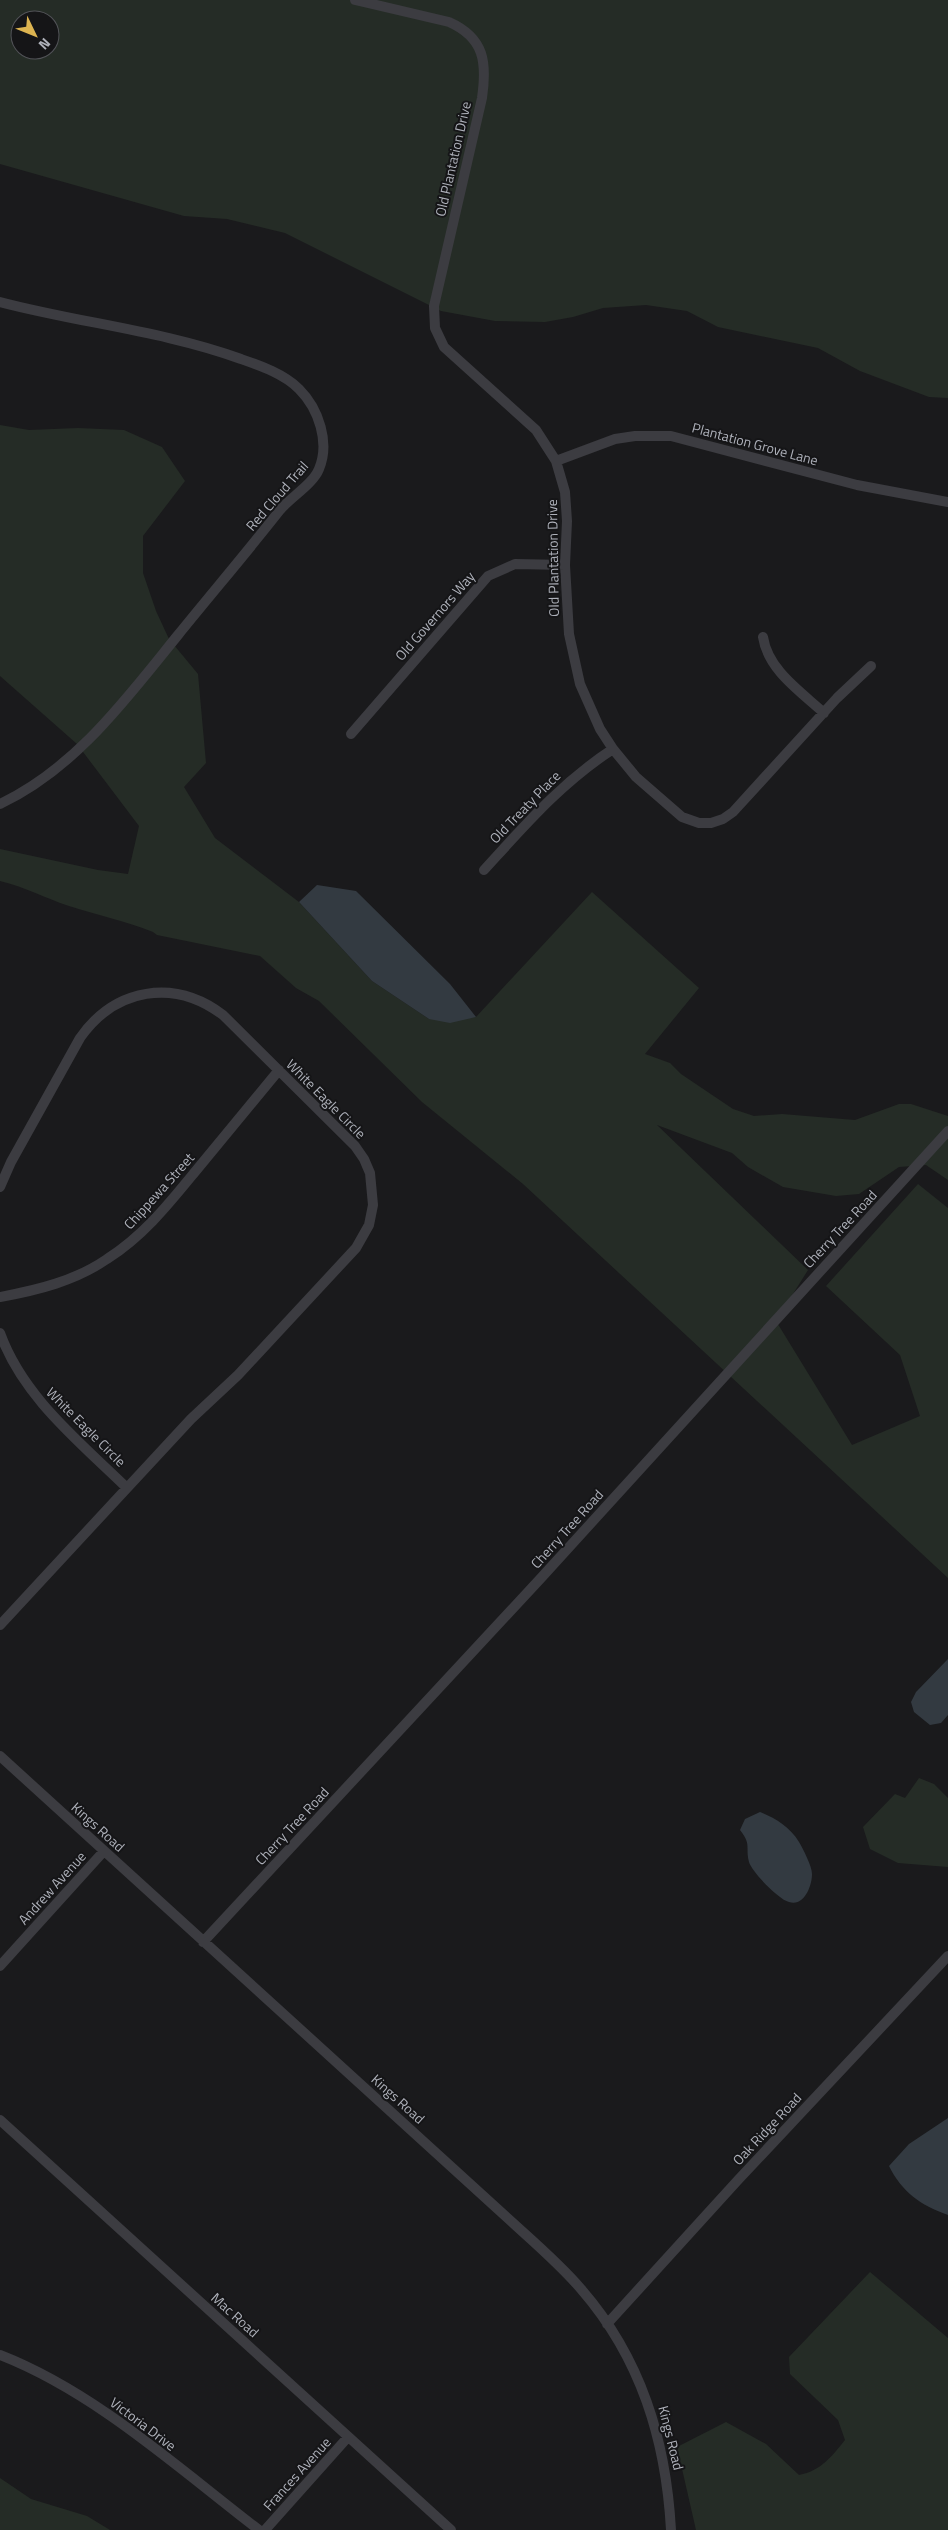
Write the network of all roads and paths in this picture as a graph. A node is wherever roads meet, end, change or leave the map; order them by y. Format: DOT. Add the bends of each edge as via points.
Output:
graph roads {
  1 [pos="355,0"];
  2 [pos="0,302"];
  3 [pos="556,461"];
  4 [pos="948,502"];
  5 [pos="565,565"];
  6 [pos="763,637"];
  7 [pos="871,666"];
  8 [pos="824,712"];
  9 [pos="351,734"];
  10 [pos="613,749"];
  11 [pos="0,804"];
  12 [pos="484,870"];
  13 [pos="279,1070"];
  14 [pos="948,1131"];
  15 [pos="0,1187"];
  16 [pos="0,1297"];
  17 [pos="0,1333"];
  18 [pos="127,1488"];
  19 [pos="0,1625"];
  20 [pos="0,1756"];
  21 [pos="104,1851"];
  22 [pos="203,1942"];
  23 [pos="948,1956"];
  24 [pos="0,1966"];
  25 [pos="0,2120"];
  26 [pos="608,2324"];
  27 [pos="0,2355"];
  28 [pos="348,2437"];
  29 [pos="259,2530"];
  30 [pos="265,2530"];
  31 [pos="451,2530"];
  32 [pos="671,2530"];
  1 -- 3 [label="street, Old Plantation Drive" via="449,22 466,31 480,52 485,74 482,98 434,306 435,328 444,348 536,430"];
  2 -- 11 [label="street, Red Cloud Trail" via="195,344 280,375 308,400 320,427 324,449 316,476 285,504 91,738 54,771"];
  3 -- 4 [label="street, Plantation Grove Lane" via="615,439 671,436 857,485"];
  3 -- 5 [label="street, Old Plantation Drive" via="565,492"];
  5 -- 9 [label="street, Old Governors Way" via="516,564 488,576"];
  5 -- 10 [label="street, Old Plantation Drive" via="567,621 573,659 590,708"];
  6 -- 8 [label="street" via="767,652 779,672"];
  7 -- 8 [label="street, Old Plantation Drive"];
  8 -- 10 [label="street, Old Plantation Drive" via="733,812 711,823 693,822 682,817 636,777"];
  10 -- 12 [label="street, Old Treaty Place" via="588,765 543,804"];
  13 -- 15 [label="street, White Eagle Circle" via="223,1015 198,999 151,993 125,1000 102,1014 80,1038"];
  13 -- 16 [label="street, Chippewa Street" via="159,1216 126,1246 90,1270 64,1281"];
  13 -- 18 [label="street, White Eagle Circle" via="364,1159 373,1189 369,1225 356,1248"];
  14 -- 22 [label="street, Cherry Tree Road" via="555,1564"];
  17 -- 18 [label="street, White Eagle Circle" via="9,1356 36,1396"];
  18 -- 19 [label="street, White Eagle Circle"];
  20 -- 21 [label="street, Kings Road"];
  21 -- 22 [label="street, Kings Road"];
  21 -- 24 [label="street, Andrew Avenue"];
  22 -- 26 [label="street, Kings Road" via="563,2269"];
  23 -- 26 [label="street, Oak Ridge Road"];
  25 -- 28 [label="street, Mac Road"];
  26 -- 32 [label="street, Kings Road" via="624,2350 653,2416 664,2464"];
  27 -- 29 [label="street, Victoria Drive" via="86,2398"];
  28 -- 30 [label="street, Frances Avenue"];
  28 -- 31 [label="street, Mac Road"];
}
